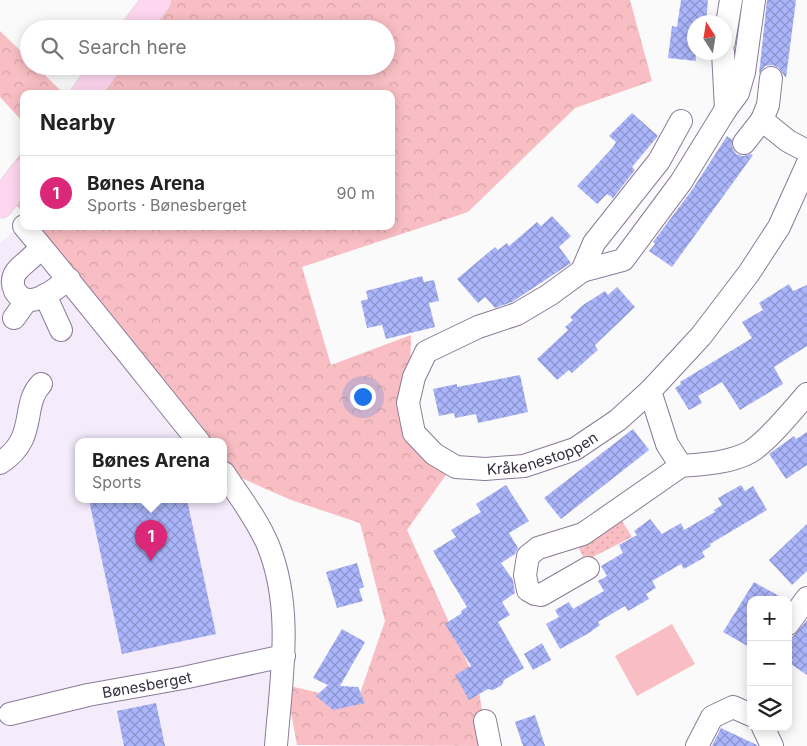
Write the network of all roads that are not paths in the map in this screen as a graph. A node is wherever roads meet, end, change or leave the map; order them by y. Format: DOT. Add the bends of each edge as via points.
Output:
graph roads {
  1 [pos="157,0"];
  2 [pos="730,0"];
  3 [pos="754,0"];
  4 [pos="728,15"];
  5 [pos="142,20"];
  6 [pos="723,60"];
  7 [pos="99,75"];
  8 [pos="771,78"];
  9 [pos="88,90"];
  10 [pos="726,109"];
  11 [pos="762,120"];
  12 [pos="681,121"];
  13 [pos="744,143"];
  14 [pos="807,151"];
  15 [pos="807,165"];
  16 [pos="20,178"];
  17 [pos="1,203"];
  18 [pos="20,222"];
  19 [pos="29,231"];
  20 [pos="582,271"];
  21 [pos="69,279"];
  22 [pos="36,297"];
  23 [pos="14,318"];
  24 [pos="61,330"];
  25 [pos="41,384"];
  26 [pos="650,391"];
  27 [pos="807,394"];
  28 [pos="196,438"];
  29 [pos="0,463"];
  30 [pos="682,466"];
  31 [pos="227,478"];
  32 [pos="588,568"];
  33 [pos="807,598"];
  34 [pos="792,619"];
  35 [pos="284,656"];
  36 [pos="747,713"];
  37 [pos="10,714"];
  38 [pos="485,721"];
  39 [pos="765,731"];
  40 [pos="276,746"];
  41 [pos="490,746"];
  42 [pos="697,746"];
  43 [pos="772,746"];
  1 -- 5 [label="main road"];
  2 -- 4 [label="street"];
  3 -- 10 [label="street, Kråkenestoppen" via="744,72 738,93"];
  6 -- 10 [label="street"];
  7 -- 9 [label="main road"];
  8 -- 11 [label="street" via="768,104"];
  10 -- 20 [label="street, Kråkenestoppen" via="681,182 623,260"];
  11 -- 13 [label="street"];
  11 -- 14 [label="street" via="788,141"];
  12 -- 20 [label="street" via="659,160 594,242"];
  15 -- 26 [label="street, Kråkenestoppen" via="779,227 749,273 701,336"];
  16 -- 17 [label="main road"];
  17 -- 18 [label="street"];
  19 -- 21 [label="street"];
  19 -- 22 [label="street" via="38,250 16,272 13,287 16,294"];
  20 -- 26 [label="street, Kråkenestoppen" via="518,314 478,327 426,352 414,377 408,403 414,434 434,454 456,466 485,469 524,466 574,449 618,420"];
  21 -- 22 [label="street"];
  21 -- 28 [label="street"];
  22 -- 23 [label="street"];
  22 -- 24 [label="street"];
  25 -- 29 [label="street" via="21,442"];
  26 -- 30 [label="street" via="667,444"];
  27 -- 30 [label="street" via="750,452 714,464"];
  30 -- 32 [label="street" via="583,534 538,548 528,556 525,575 528,590 541,594"];
  31 -- 35 [label="street" via="268,545 277,574 285,622"];
  33 -- 34 [label="street"];
  35 -- 37 [label="street, Bønesberget"];
  35 -- 40 [label="street"];
  36 -- 42 [label="street" via="733,707 712,717"];
  38 -- 41 [label="street"];
  39 -- 43 [label="street"];
}
